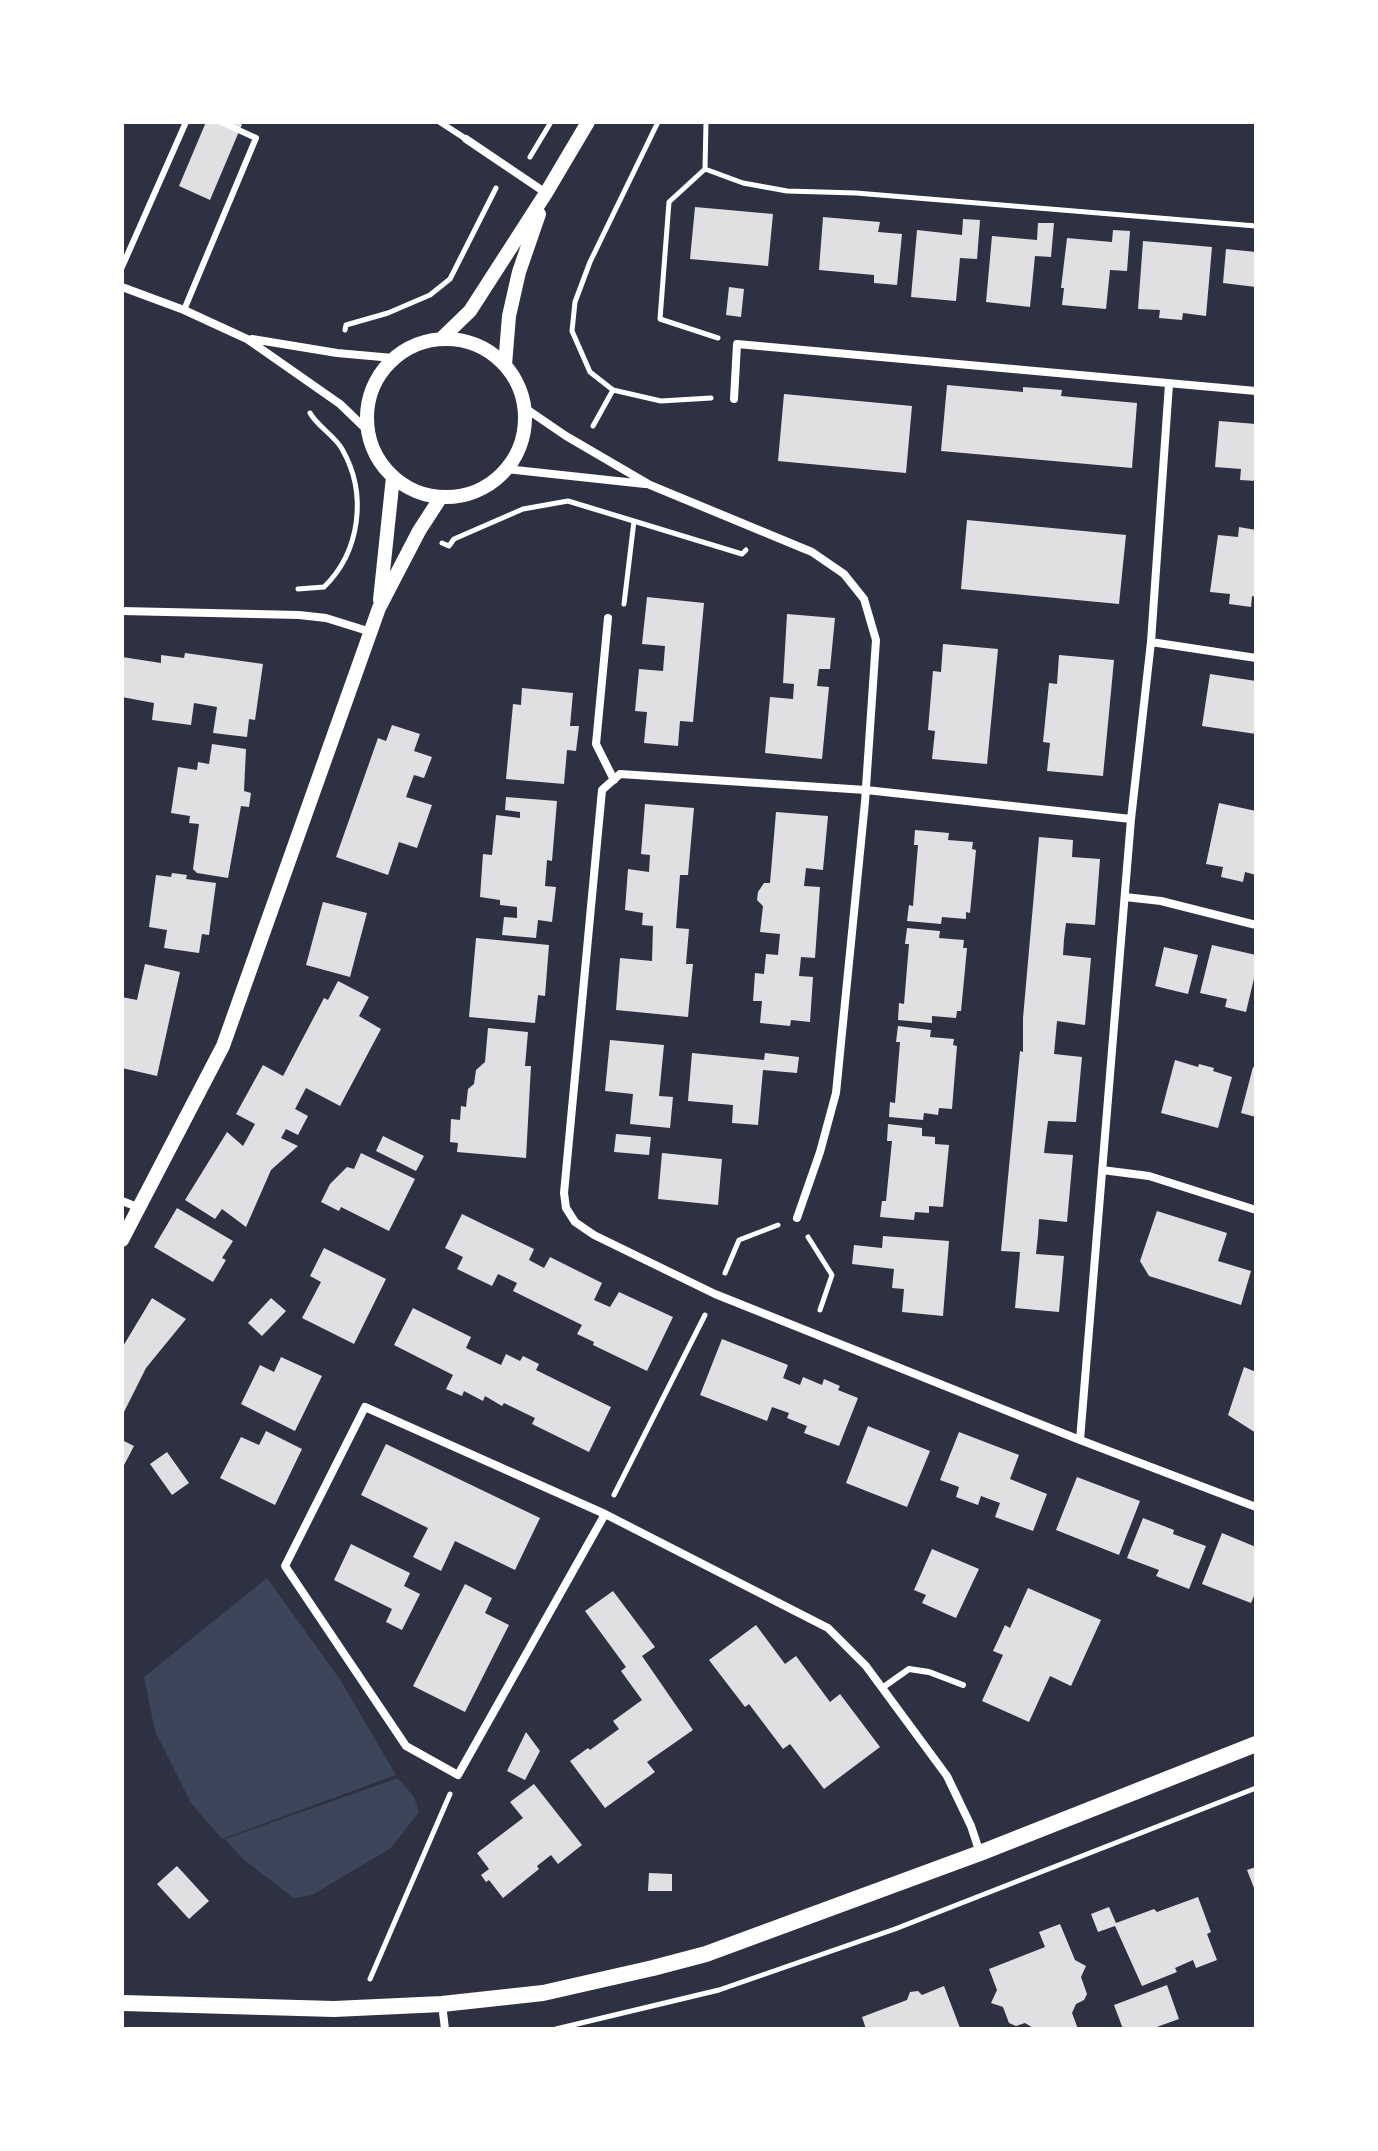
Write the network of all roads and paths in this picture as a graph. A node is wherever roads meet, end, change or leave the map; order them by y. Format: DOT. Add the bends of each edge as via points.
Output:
graph roads {
  1 [pos="186,122"];
  2 [pos="221,122"];
  3 [pos="440,122"];
  4 [pos="551,122"];
  5 [pos="588,122"];
  6 [pos="658,122"];
  7 [pos="706,122"];
  8 [pos="466,139"];
  9 [pos="507,165"];
  10 [pos="705,169"];
  11 [pos="519,175"];
  12 [pos="546,193"];
  13 [pos="1256,226"];
  14 [pos="122,267"];
  15 [pos="122,287"];
  16 [pos="184,310"];
  17 [pos="442,338"];
  18 [pos="247,339"];
  19 [pos="737,344"];
  20 [pos="337,353"];
  21 [pos="393,358"];
  22 [pos="505,365"];
  23 [pos="1169,384"];
  24 [pos="613,390"];
  25 [pos="318,391"];
  26 [pos="1256,391"];
  27 [pos="734,399"];
  28 [pos="525,408"];
  29 [pos="367,430"];
  30 [pos="582,445"];
  31 [pos="506,469"];
  32 [pos="393,477"];
  33 [pos="574,477"];
  34 [pos="650,485"];
  35 [pos="441,497"];
  36 [pos="568,501"];
  37 [pos="634,521"];
  38 [pos="419,531"];
  39 [pos="764,532"];
  40 [pos="379,608"];
  41 [pos="122,611"];
  42 [pos="299,615"];
  43 [pos="608,618"];
  44 [pos="371,632"];
  45 [pos="1151,642"];
  46 [pos="1256,658"];
  47 [pos="614,780"];
  48 [pos="866,790"];
  49 [pos="1131,819"];
  50 [pos="1125,897"];
  51 [pos="1256,925"];
  52 [pos="1102,1170"];
  53 [pos="122,1201"];
  54 [pos="140,1208"];
  55 [pos="1256,1210"];
  56 [pos="797,1218"];
  57 [pos="122,1240"];
  58 [pos="715,1294"];
  59 [pos="812,1333"];
  60 [pos="1080,1440"];
  61 [pos="1256,1507"];
  62 [pos="605,1514"];
  63 [pos="963,1685"];
  64 [pos="882,1688"];
  65 [pos="1256,1744"];
  66 [pos="458,1775"];
  67 [pos="1256,1788"];
  68 [pos="980,1853"];
  69 [pos="122,2003"];
  70 [pos="442,2004"];
  71 [pos="334,2009"];
  72 [pos="445,2029"];
  73 [pos="556,2029"];
  1 -- 14 [label="lane"];
  2 -- 16 [label="lane" via="256,138"];
  3 -- 8 [label="lane"];
  4 -- 11 [label="path"];
  5 -- 12 [label="street"];
  6 -- 24 [label="path" via="575,302 572,331 590,372"];
  7 -- 10 [label="path"];
  8 -- 9 [label="street"];
  9 -- 11 [label="street"];
  9 -- 20 [label="path" via="450,279 430,295 346,325"];
  10 -- 13 [label="path" via="787,191"];
  10 -- 19 [label="path" via="669,202 660,319"];
  11 -- 12 [label="street"];
  12 -- 17 [label="street" via="470,311"];
  12 -- 22 [label="street" via="512,301"];
  15 -- 16 [label="street"];
  16 -- 18 [label="street"];
  17 -- 21 [label="street" via="416,344"];
  17 -- 22 [label="street" via="465,340"];
  18 -- 20 [label="street"];
  18 -- 25 [label="street"];
  19 -- 23 [label="street"];
  19 -- 27 [label="street"];
  20 -- 21 [label="street"];
  21 -- 29 [label="street" via="376,379 367,404"];
  22 -- 28 [label="street"];
  23 -- 26 [label="street"];
  23 -- 45 [label="street"];
  24 -- 27 [label="path" via="661,401"];
  24 -- 30 [label="path"];
  25 -- 29 [label="street"];
  25 -- 42 [label="path" via="310,415 342,447 358,514 337,574 324,587 298,589"];
  28 -- 30 [label="street"];
  28 -- 31 [label="street" via="518,451"];
  29 -- 32 [label="street" via="376,456"];
  30 -- 34 [label="street"];
  31 -- 33 [label="street"];
  31 -- 35 [label="street" via="477,490"];
  32 -- 35 [label="street" via="415,491"];
  32 -- 40 [label="street"];
  33 -- 34 [label="street"];
  33 -- 36 [label="path"];
  34 -- 39 [label="street"];
  35 -- 38 [label="street"];
  36 -- 37 [label="path"];
  36 -- 38 [label="path" via="523,509 454,539 449,546"];
  37 -- 39 [label="path" via="742,554"];
  37 -- 43 [label="path" via="623,618"];
  38 -- 40 [label="street"];
  39 -- 48 [label="street" via="812,552 844,574 864,599 876,640"];
  40 -- 44 [label="street"];
  41 -- 42 [label="street"];
  42 -- 44 [label="street"];
  43 -- 47 [label="street" via="596,744"];
  44 -- 54 [label="street" via="223,1046"];
  45 -- 46 [label="street"];
  45 -- 49 [label="street"];
  47 -- 48 [label="street" via="620,774"];
  47 -- 58 [label="street" via="602,790 566,1208 594,1235"];
  48 -- 49 [label="street"];
  48 -- 56 [label="street" via="836,1093"];
  49 -- 50 [label="street"];
  50 -- 51 [label="street"];
  50 -- 52 [label="street"];
  52 -- 55 [label="street" via="1149,1176"];
  52 -- 60 [label="street"];
  53 -- 54 [label="street"];
  54 -- 57 [label="street"];
  56 -- 58 [label="path" via="739,1240"];
  56 -- 59 [label="path" via="832,1275"];
  58 -- 59 [label="street"];
  58 -- 62 [label="path"];
  59 -- 60 [label="street"];
  60 -- 61 [label="street"];
  62 -- 64 [label="street" via="828,1628"];
  62 -- 66 [label="street"];
  62 -- 66 [label="street" via="365,1407 285,1566 406,1746"];
  63 -- 64 [label="lane" via="909,1669"];
  64 -- 68 [label="street" via="947,1776"];
  65 -- 68 [label="main road"];
  66 -- 71 [label="path" via="369,1981 336,1985"];
  67 -- 73 [label="path" via="895,1929 719,1990"];
  68 -- 70 [label="main road" via="706,1954 543,1993"];
  69 -- 71 [label="main road"];
  70 -- 71 [label="main road"];
  70 -- 72 [label="street"];
}
